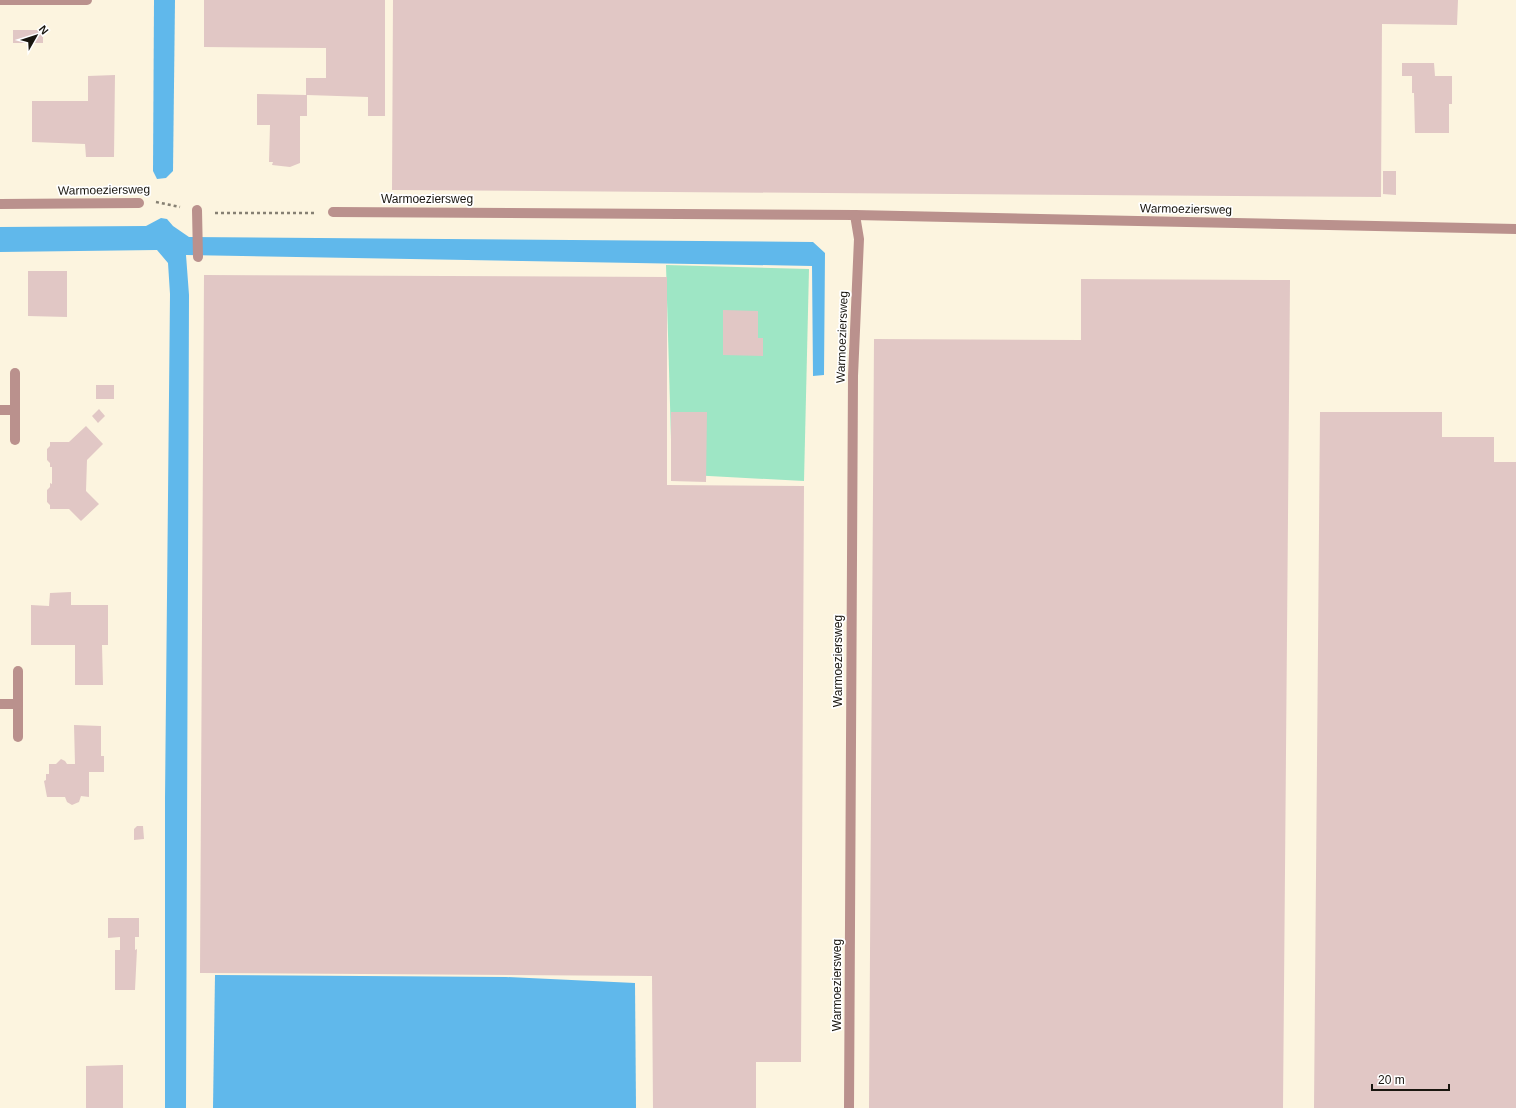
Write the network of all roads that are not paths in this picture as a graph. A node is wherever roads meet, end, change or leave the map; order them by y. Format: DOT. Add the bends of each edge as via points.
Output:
graph roads {
  1 [pos="0,0"];
  2 [pos="87,0"];
  3 [pos="139,203"];
  4 [pos="0,204"];
  5 [pos="197,210"];
  6 [pos="333,212"];
  7 [pos="855,215"];
  8 [pos="1516,229"];
  9 [pos="198,257"];
  10 [pos="15,373"];
  11 [pos="0,410"];
  12 [pos="15,410"];
  13 [pos="15,440"];
  14 [pos="18,671"];
  15 [pos="0,704"];
  16 [pos="18,704"];
  17 [pos="18,737"];
  18 [pos="849,1108"];
  1 -- 2 [label="street"];
  3 -- 4 [label="street, Warmoeziersweg"];
  5 -- 9 [label="street"];
  6 -- 7 [label="street, Warmoeziersweg"];
  7 -- 8 [label="street, Warmoeziersweg"];
  7 -- 18 [label="street, Warmoeziersweg" via="859,239 853,384"];
  10 -- 12 [label="street"];
  11 -- 12 [label="street"];
  12 -- 13 [label="street"];
  14 -- 16 [label="street"];
  15 -- 16 [label="street"];
  16 -- 17 [label="street"];
}
